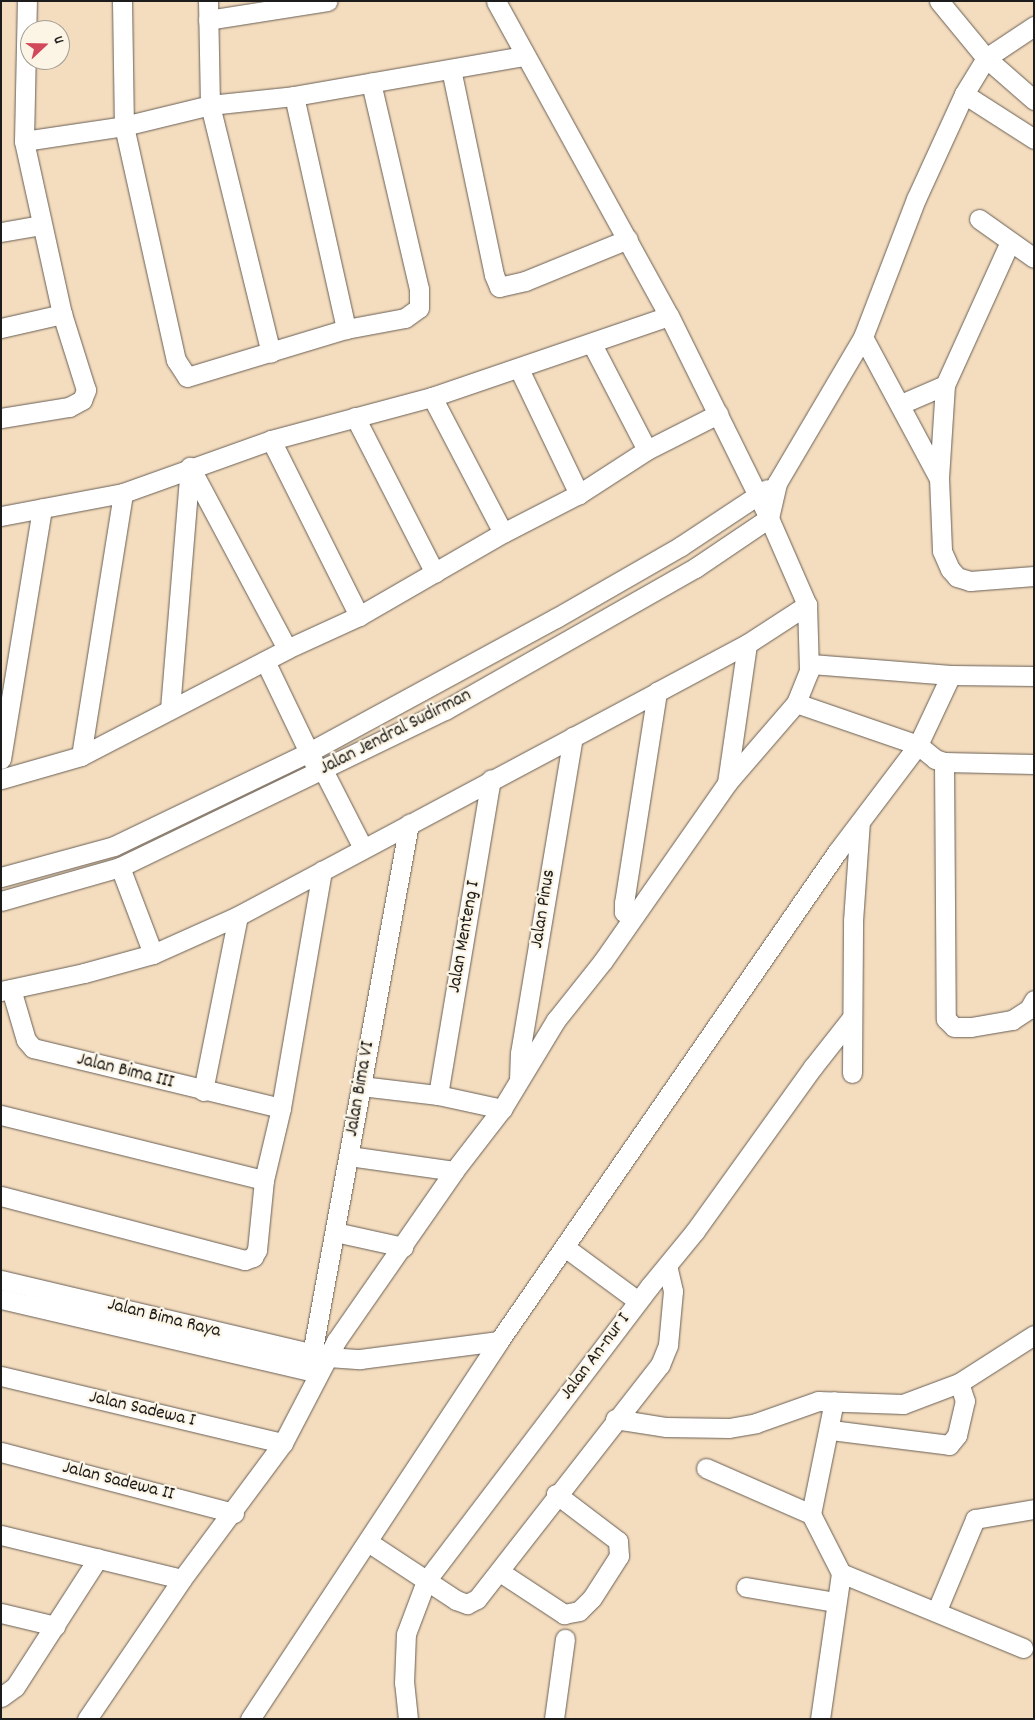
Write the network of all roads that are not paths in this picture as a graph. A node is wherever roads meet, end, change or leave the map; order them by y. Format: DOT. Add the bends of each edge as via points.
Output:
graph roads {
  1 [pos="27,1"];
  2 [pos="122,1"];
  3 [pos="328,1"];
  4 [pos="496,1"];
  5 [pos="938,1"];
  6 [pos="208,11"];
  7 [pos="1034,26"];
  8 [pos="524,56"];
  9 [pos="986,58"];
  10 [pos="451,69"];
  11 [pos="371,83"];
  12 [pos="964,94"];
  13 [pos="294,96"];
  14 [pos="1034,100"];
  15 [pos="210,105"];
  16 [pos="124,126"];
  17 [pos="1034,139"];
  18 [pos="24,141"];
  19 [pos="979,219"];
  20 [pos="40,225"];
  21 [pos="1,232"];
  22 [pos="628,239"];
  23 [pos="1009,244"];
  24 [pos="1034,258"];
  25 [pos="62,314"];
  26 [pos="669,316"];
  27 [pos="1,328"];
  28 [pos="346,329"];
  29 [pos="863,337"];
  30 [pos="592,344"];
  31 [pos="271,353"];
  32 [pos="519,369"];
  33 [pos="945,384"];
  34 [pos="432,397"];
  35 [pos="901,404"];
  36 [pos="718,414"];
  37 [pos="355,417"];
  38 [pos="1,418"];
  39 [pos="271,440"];
  40 [pos="647,450"];
  41 [pos="190,467"];
  42 [pos="939,478"];
  43 [pos="777,483"];
  44 [pos="123,493"];
  45 [pos="579,494"];
  46 [pos="758,494"];
  47 [pos="42,508"];
  48 [pos="1,516"];
  49 [pos="769,518"];
  50 [pos="502,533"];
  51 [pos="435,573"];
  52 [pos="1034,576"];
  53 [pos="807,605"];
  54 [pos="359,616"];
  55 [pos="747,644"];
  56 [pos="287,649"];
  57 [pos="264,660"];
  58 [pos="811,664"];
  59 [pos="951,675"];
  60 [pos="1034,676"];
  61 [pos="430,685"];
  62 [pos="657,692"];
  63 [pos="796,703"];
  64 [pos="170,709"];
  65 [pos="445,710"];
  66 [pos="573,736"];
  67 [pos="918,745"];
  68 [pos="309,752"];
  69 [pos="81,756"];
  70 [pos="1,759"];
  71 [pos="944,762"];
  72 [pos="1034,764"];
  73 [pos="321,772"];
  74 [pos="1,779"];
  75 [pos="491,779"];
  76 [pos="727,783"];
  77 [pos="861,821"];
  78 [pos="409,824"];
  79 [pos="363,848"];
  80 [pos="120,867"];
  81 [pos="322,871"];
  82 [pos="1,877"];
  83 [pos="1,901"];
  84 [pos="238,916"];
  85 [pos="631,917"];
  86 [pos="152,954"];
  87 [pos="6,990"];
  88 [pos="1034,1000"];
  89 [pos="850,1020"];
  90 [pos="852,1072"];
  91 [pos="520,1082"];
  92 [pos="361,1086"];
  93 [pos="203,1091"];
  94 [pos="438,1096"];
  95 [pos="280,1108"];
  96 [pos="502,1109"];
  97 [pos="1,1115"];
  98 [pos="349,1156"];
  99 [pos="454,1171"];
  100 [pos="264,1180"];
  101 [pos="1,1196"];
  102 [pos="336,1232"];
  103 [pos="404,1247"];
  104 [pos="566,1248"];
  105 [pos="667,1266"];
  106 [pos="1,1280"];
  107 [pos="1,1299"];
  108 [pos="638,1301"];
  109 [pos="1034,1335"];
  110 [pos="499,1341"];
  111 [pos="319,1362"];
  112 [pos="1,1376"];
  113 [pos="959,1383"];
  114 [pos="834,1402"];
  115 [pos="615,1419"];
  116 [pos="831,1430"];
  117 [pos="283,1443"];
  118 [pos="1,1452"];
  119 [pos="706,1468"];
  120 [pos="556,1494"];
  121 [pos="1034,1510"];
  122 [pos="234,1513"];
  123 [pos="811,1514"];
  124 [pos="1,1534"];
  125 [pos="368,1542"];
  126 [pos="98,1558"];
  127 [pos="500,1572"];
  128 [pos="841,1574"];
  129 [pos="182,1579"];
  130 [pos="426,1581"];
  131 [pos="746,1587"];
  132 [pos="836,1602"];
  133 [pos="937,1610"];
  134 [pos="1,1613"];
  135 [pos="55,1626"];
  136 [pos="564,1639"];
  137 [pos="1024,1648"];
  138 [pos="1,1697"];
  139 [pos="87,1719"];
  140 [pos="250,1719"];
  141 [pos="408,1719"];
  142 [pos="554,1719"];
  143 [pos="820,1719"];
  1 -- 18 [label="street"];
  2 -- 16 [label="street"];
  3 -- 6 [label="street"];
  4 -- 8 [label="street"];
  5 -- 9 [label="street"];
  6 -- 15 [label="street"];
  7 -- 9 [label="street"];
  8 -- 10 [label="street"];
  8 -- 22 [label="street"];
  9 -- 12 [label="street"];
  9 -- 14 [label="street"];
  10 -- 11 [label="street"];
  10 -- 22 [label="street" via="494,275 500,287 525,281"];
  11 -- 13 [label="street"];
  11 -- 28 [label="street" via="421,303 414,314 405,318"];
  12 -- 17 [label="street"];
  12 -- 29 [label="street" via="916,199"];
  13 -- 15 [label="street"];
  13 -- 28 [label="street"];
  15 -- 16 [label="street"];
  15 -- 31 [label="street"];
  16 -- 18 [label="street"];
  16 -- 31 [label="street" via="179,369 184,376 198,376"];
  18 -- 20 [label="street"];
  19 -- 23 [label="street"];
  20 -- 21 [label="street"];
  20 -- 25 [label="street"];
  22 -- 26 [label="street"];
  23 -- 24 [label="street"];
  23 -- 33 [label="street"];
  25 -- 27 [label="street"];
  25 -- 38 [label="street" via="86,383 86,396 69,407"];
  26 -- 30 [label="street"];
  26 -- 36 [label="street"];
  28 -- 31 [label="street"];
  29 -- 35 [label="street"];
  29 -- 43 [label="street"];
  30 -- 32 [label="street"];
  30 -- 40 [label="street"];
  32 -- 34 [label="street"];
  32 -- 45 [label="street"];
  33 -- 35 [label="street"];
  33 -- 42 [label="street"];
  34 -- 37 [label="street"];
  34 -- 50 [label="street"];
  35 -- 42 [label="street"];
  36 -- 40 [label="street"];
  36 -- 46 [label="street"];
  37 -- 39 [label="street"];
  37 -- 51 [label="street"];
  39 -- 41 [label="street"];
  39 -- 54 [label="street"];
  40 -- 45 [label="street"];
  41 -- 44 [label="street"];
  41 -- 56 [label="street"];
  41 -- 64 [label="street"];
  42 -- 52 [label="street" via="942,551 950,570 957,577 970,581"];
  43 -- 46 [label="street, Jalan Jendral Sudirman"];
  43 -- 49 [label="street"];
  44 -- 47 [label="street"];
  44 -- 69 [label="street"];
  45 -- 50 [label="street"];
  46 -- 49 [label="street"];
  46 -- 61 [label="street, Jalan Jendral Sudirman" via="665,556"];
  47 -- 48 [label="street"];
  47 -- 70 [label="street"];
  49 -- 53 [label="street"];
  49 -- 65 [label="street, Jalan Jendral Sudirman" via="695,568"];
  50 -- 51 [label="street"];
  51 -- 54 [label="street"];
  53 -- 55 [label="street"];
  53 -- 58 [label="street"];
  54 -- 56 [label="street"];
  55 -- 62 [label="street"];
  55 -- 76 [label="street"];
  56 -- 57 [label="street"];
  57 -- 64 [label="street"];
  57 -- 68 [label="street"];
  58 -- 59 [label="street"];
  58 -- 63 [label="street"];
  59 -- 60 [label="street"];
  59 -- 67 [label="street"];
  61 -- 65 [label="street"];
  61 -- 68 [label="street, Jalan Jendral Sudirman"];
  62 -- 66 [label="street"];
  62 -- 85 [label="street" via="624,903 624,912"];
  63 -- 67 [label="street"];
  63 -- 76 [label="street"];
  64 -- 69 [label="street"];
  65 -- 73 [label="street, Jalan Jendral Sudirman"];
  66 -- 75 [label="street"];
  66 -- 91 [label="street, Jalan Pinus" via="520,1053"];
  67 -- 71 [label="street"];
  67 -- 77 [label="street"];
  68 -- 73 [label="street"];
  68 -- 82 [label="street, Jalan Jendral Sudirman" via="114,846"];
  69 -- 74 [label="street"];
  71 -- 72 [label="street"];
  71 -- 88 [label="street" via="944,1013 950,1024 960,1027 1012,1020 1029,1009"];
  73 -- 79 [label="street"];
  73 -- 80 [label="street, Jalan Jendral Sudirman"];
  75 -- 78 [label="street"];
  75 -- 94 [label="street, Jalan Menteng I"];
  76 -- 85 [label="street"];
  77 -- 89 [label="street" via="856,852"];
  77 -- 104 [label="street"];
  78 -- 79 [label="street"];
  78 -- 92 [label="street, Jalan Bima VI"];
  79 -- 81 [label="street"];
  80 -- 83 [label="street, Jalan Jendral Sudirman"];
  80 -- 86 [label="street"];
  81 -- 84 [label="street"];
  81 -- 95 [label="street"];
  84 -- 86 [label="street"];
  84 -- 93 [label="street"];
  85 -- 91 [label="street" via="603,962 556,1020"];
  86 -- 87 [label="street"];
  87 -- 93 [label="street, Jalan Bima III" via="26,1040 33,1048"];
  89 -- 90 [label="street"];
  89 -- 105 [label="street, Jalan An-nur I"];
  91 -- 96 [label="street"];
  92 -- 94 [label="street"];
  92 -- 98 [label="street, Jalan Bima VI"];
  93 -- 95 [label="street, Jalan Bima III"];
  94 -- 96 [label="street"];
  95 -- 100 [label="street"];
  96 -- 99 [label="street"];
  97 -- 100 [label="street"];
  98 -- 99 [label="street"];
  98 -- 102 [label="street, Jalan Bima VI"];
  99 -- 103 [label="street"];
  100 -- 101 [label="street" via="257,1250 248,1260"];
  102 -- 103 [label="street"];
  102 -- 111 [label="street, Jalan Bima VI"];
  103 -- 111 [label="street"];
  104 -- 108 [label="street"];
  104 -- 110 [label="street"];
  105 -- 108 [label="street, Jalan An-nur I"];
  105 -- 115 [label="street" via="673,1291 664,1356"];
  106 -- 111 [label="street, Jalan Bima Raya"];
  107 -- 111 [label="street, Jalan Bima Raya"];
  108 -- 130 [label="street, Jalan An-nur I"];
  109 -- 113 [label="street"];
  110 -- 111 [label="street"];
  110 -- 125 [label="street"];
  111 -- 117 [label="street"];
  112 -- 117 [label="street, Jalan Sadewa I"];
  113 -- 114 [label="street" via="903,1404"];
  113 -- 116 [label="street" via="965,1401 957,1435 949,1445"];
  114 -- 115 [label="street" via="818,1402 756,1423 729,1428 666,1427"];
  114 -- 116 [label="street"];
  115 -- 120 [label="street"];
  116 -- 123 [label="street"];
  117 -- 122 [label="street"];
  118 -- 122 [label="street, Jalan Sadewa II"];
  119 -- 123 [label="street"];
  120 -- 127 [label="street"];
  120 -- 127 [label="street" via="618,1541 619,1556 592,1598 579,1611 564,1614"];
  121 -- 133 [label="street" via="975,1519"];
  122 -- 129 [label="street"];
  123 -- 128 [label="street"];
  124 -- 126 [label="street"];
  125 -- 130 [label="street"];
  125 -- 140 [label="street"];
  126 -- 129 [label="street"];
  126 -- 135 [label="street"];
  127 -- 130 [label="street" via="477,1599 467,1604"];
  128 -- 132 [label="street"];
  128 -- 133 [label="street"];
  129 -- 139 [label="street"];
  130 -- 141 [label="street, Jalan An-nur I" via="406,1634 404,1683"];
  131 -- 132 [label="street"];
  132 -- 143 [label="street"];
  133 -- 137 [label="street"];
  134 -- 135 [label="street"];
  135 -- 138 [label="street" via="15,1687"];
  136 -- 142 [label="street"];
}
